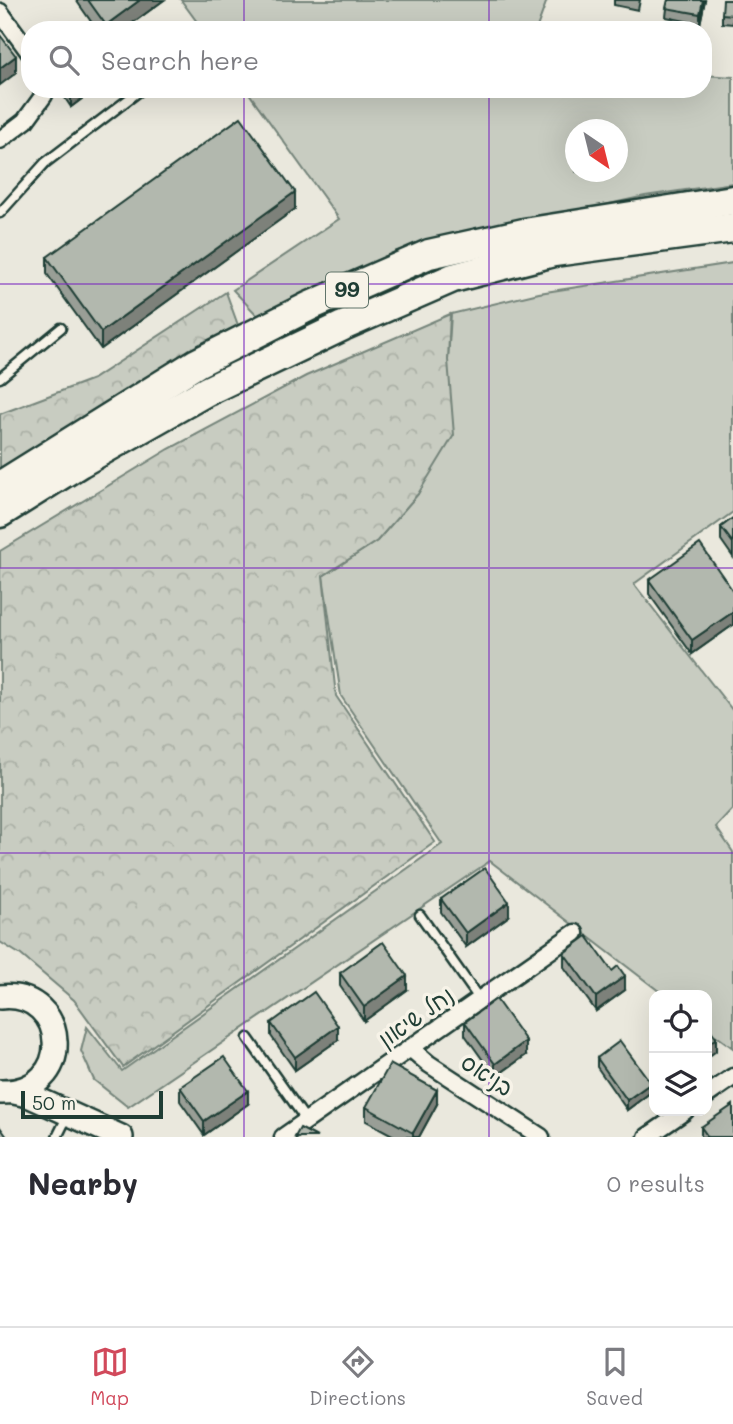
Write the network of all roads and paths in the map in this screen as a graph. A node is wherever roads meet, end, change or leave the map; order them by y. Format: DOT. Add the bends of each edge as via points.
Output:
graph roads {
  1 [pos="0,12"];
  2 [pos="21,41"];
  3 [pos="42,98"];
  4 [pos="130,98"];
  5 [pos="0,140"];
  6 [pos="733,200"];
  7 [pos="0,213"];
  8 [pos="733,228"];
  9 [pos="61,328"];
  10 [pos="0,378"];
  11 [pos="0,486"];
  12 [pos="0,513"];
  13 [pos="420,915"];
  14 [pos="575,933"];
  15 [pos="1,996"];
  16 [pos="480,1000"];
  17 [pos="248,1038"];
  18 [pos="411,1048"];
  19 [pos="53,1061"];
  20 [pos="733,1077"];
  21 [pos="7,1092"];
  22 [pos="712,1092"];
  23 [pos="77,1116"];
  24 [pos="678,1116"];
  25 [pos="306,1121"];
  26 [pos="57,1137"];
  27 [pos="121,1137"];
  28 [pos="283,1137"];
  29 [pos="541,1137"];
  30 [pos="647,1137"];
  1 -- 2 [label="street"];
  3 -- 5 [label="street" via="26,121"];
  4 -- 7 [label="lane" via="45,163"];
  6 -- 11 [label="highway, 99" via="524,233 429,254 310,306 197,363"];
  8 -- 12 [label="highway, 99" via="554,252 453,278 206,391"];
  9 -- 10 [label="lane"];
  13 -- 16 [label="lane"];
  14 -- 16 [label="street, נחל שיאון"];
  15 -- 19 [label="street" via="34,1003 46,1014 54,1029"];
  16 -- 18 [label="street, נחל שיאון"];
  17 -- 25 [label="lane"];
  18 -- 25 [label="street, נחל שיאון"];
  18 -- 29 [label="street, בניאס"];
  19 -- 21 [label="street" via="37,1083"];
  19 -- 23 [label="street" via="57,1082"];
  20 -- 22 [label="street"];
  21 -- 23 [label="street" via="28,1095"];
  23 -- 26 [label="lane"];
  23 -- 27 [label="street"];
  24 -- 30 [label="street"];
  25 -- 28 [label="street, נחל שיאון"];
}
